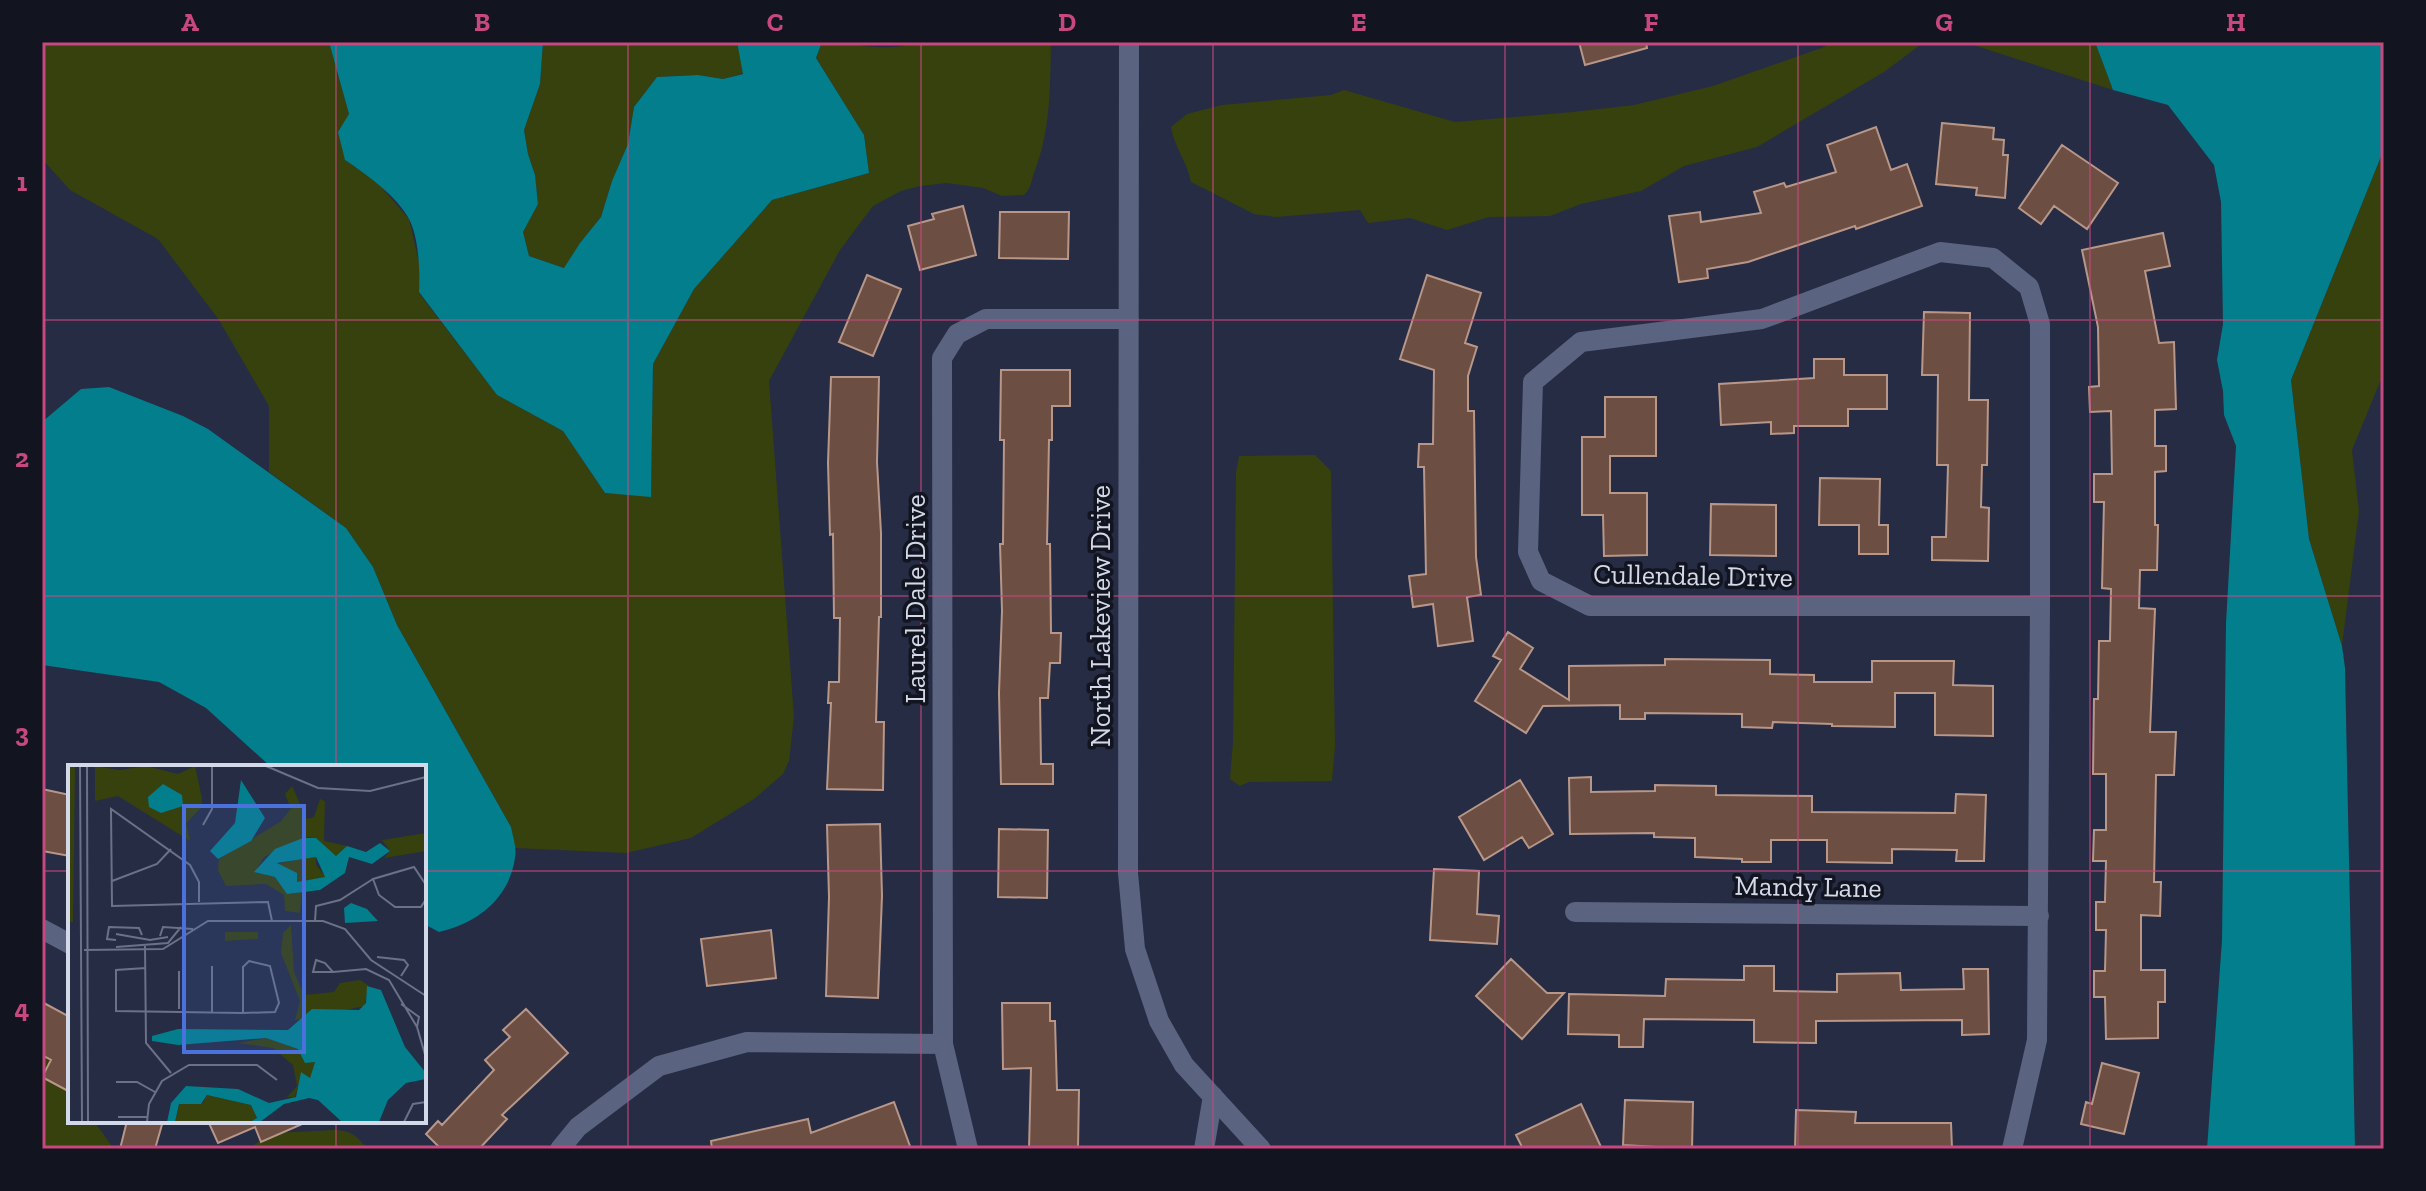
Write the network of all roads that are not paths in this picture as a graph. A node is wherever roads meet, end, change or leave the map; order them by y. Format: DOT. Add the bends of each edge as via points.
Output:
graph roads {
  1 [pos="1129,42"];
  2 [pos="1129,319"];
  3 [pos="2040,606"];
  4 [pos="1575,912"];
  5 [pos="2039,916"];
  6 [pos="42,929"];
  7 [pos="68,943"];
  8 [pos="943,1044"];
  9 [pos="1213,1096"];
  10 [pos="560,1149"];
  11 [pos="968,1149"];
  12 [pos="1204,1149"];
  13 [pos="1261,1149"];
  14 [pos="2012,1149"];
  1 -- 2 [label="street, North Lakeview Drive"];
  2 -- 8 [label="street, Laurel Dale Drive" via="986,319 957,334 942,358"];
  2 -- 9 [label="street, North Lakeview Drive" via="1128,873 1135,949 1159,1021 1184,1065"];
  3 -- 3 [label="street, Cullendale Drive" via="2040,324 2029,287 1993,258 1940,252 1762,319 1581,342 1533,382 1528,552 1541,581 1590,606"];
  3 -- 5 [label="street, Cullendale Drive"];
  4 -- 5 [label="street, Mandy Lane"];
  5 -- 14 [label="street, Cullendale Drive" via="2037,1040"];
  6 -- 7 [label="street"];
  8 -- 10 [label="street" via="747,1042 659,1066 578,1127"];
  8 -- 11 [label="street, Laurel Dale Drive"];
  9 -- 12 [label="street"];
  9 -- 13 [label="street, North Lakeview Drive"];
}
